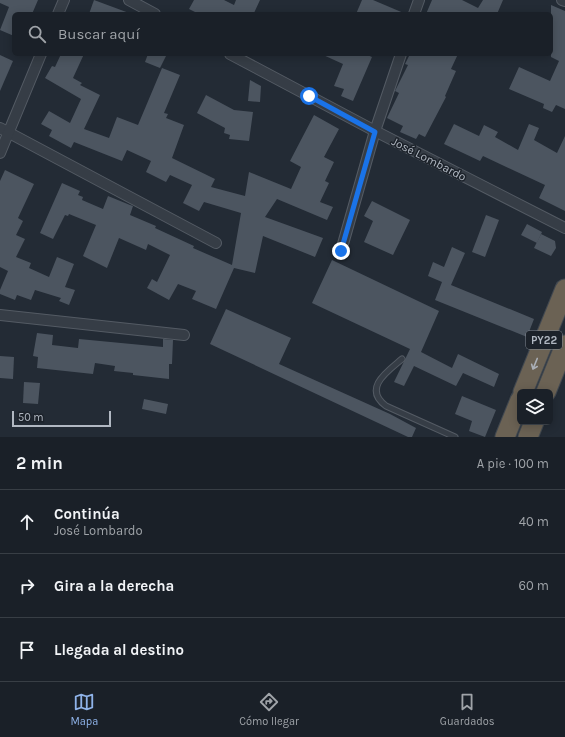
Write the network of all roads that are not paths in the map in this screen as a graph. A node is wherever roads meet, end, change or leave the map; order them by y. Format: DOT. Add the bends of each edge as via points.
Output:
graph roads {
  1 [pos="64,0"];
  2 [pos="129,0"];
  3 [pos="419,0"];
  4 [pos="562,0"];
  5 [pos="565,1"];
  6 [pos="59,12"];
  7 [pos="151,12"];
  8 [pos="415,12"];
  9 [pos="40,56"];
  10 [pos="234,56"];
  11 [pos="400,56"];
  12 [pos="4,130"];
  13 [pos="375,132"];
  14 [pos="0,153"];
  15 [pos="565,228"];
  16 [pos="216,243"];
  17 [pos="341,251"];
  18 [pos="565,289"];
  19 [pos="0,315"];
  20 [pos="184,335"];
  21 [pos="565,345"];
  22 [pos="402,359"];
  23 [pos="524,389"];
  24 [pos="547,389"];
  25 [pos="517,407"];
  26 [pos="533,425"];
  27 [pos="454,437"];
  28 [pos="505,437"];
  29 [pos="528,437"];
  1 -- 6 [label="street"];
  2 -- 7 [label="street"];
  3 -- 8 [label="street"];
  4 -- 5 [label="street"];
  9 -- 12 [label="street"];
  10 -- 13 [label="street, José Lombardo"];
  11 -- 13 [label="street"];
  12 -- 14 [label="street"];
  12 -- 16 [label="street"];
  13 -- 15 [label="street, José Lombardo"];
  13 -- 17 [label="street"];
  18 -- 23 [label="highway, PY22, one-way"];
  19 -- 20 [label="street"];
  21 -- 24 [label="highway, PY22"];
  22 -- 27 [label="lane" via="382,375 377,384 376,392 380,402"];
  25 -- 28 [label="highway"];
  26 -- 29 [label="highway"];
}
